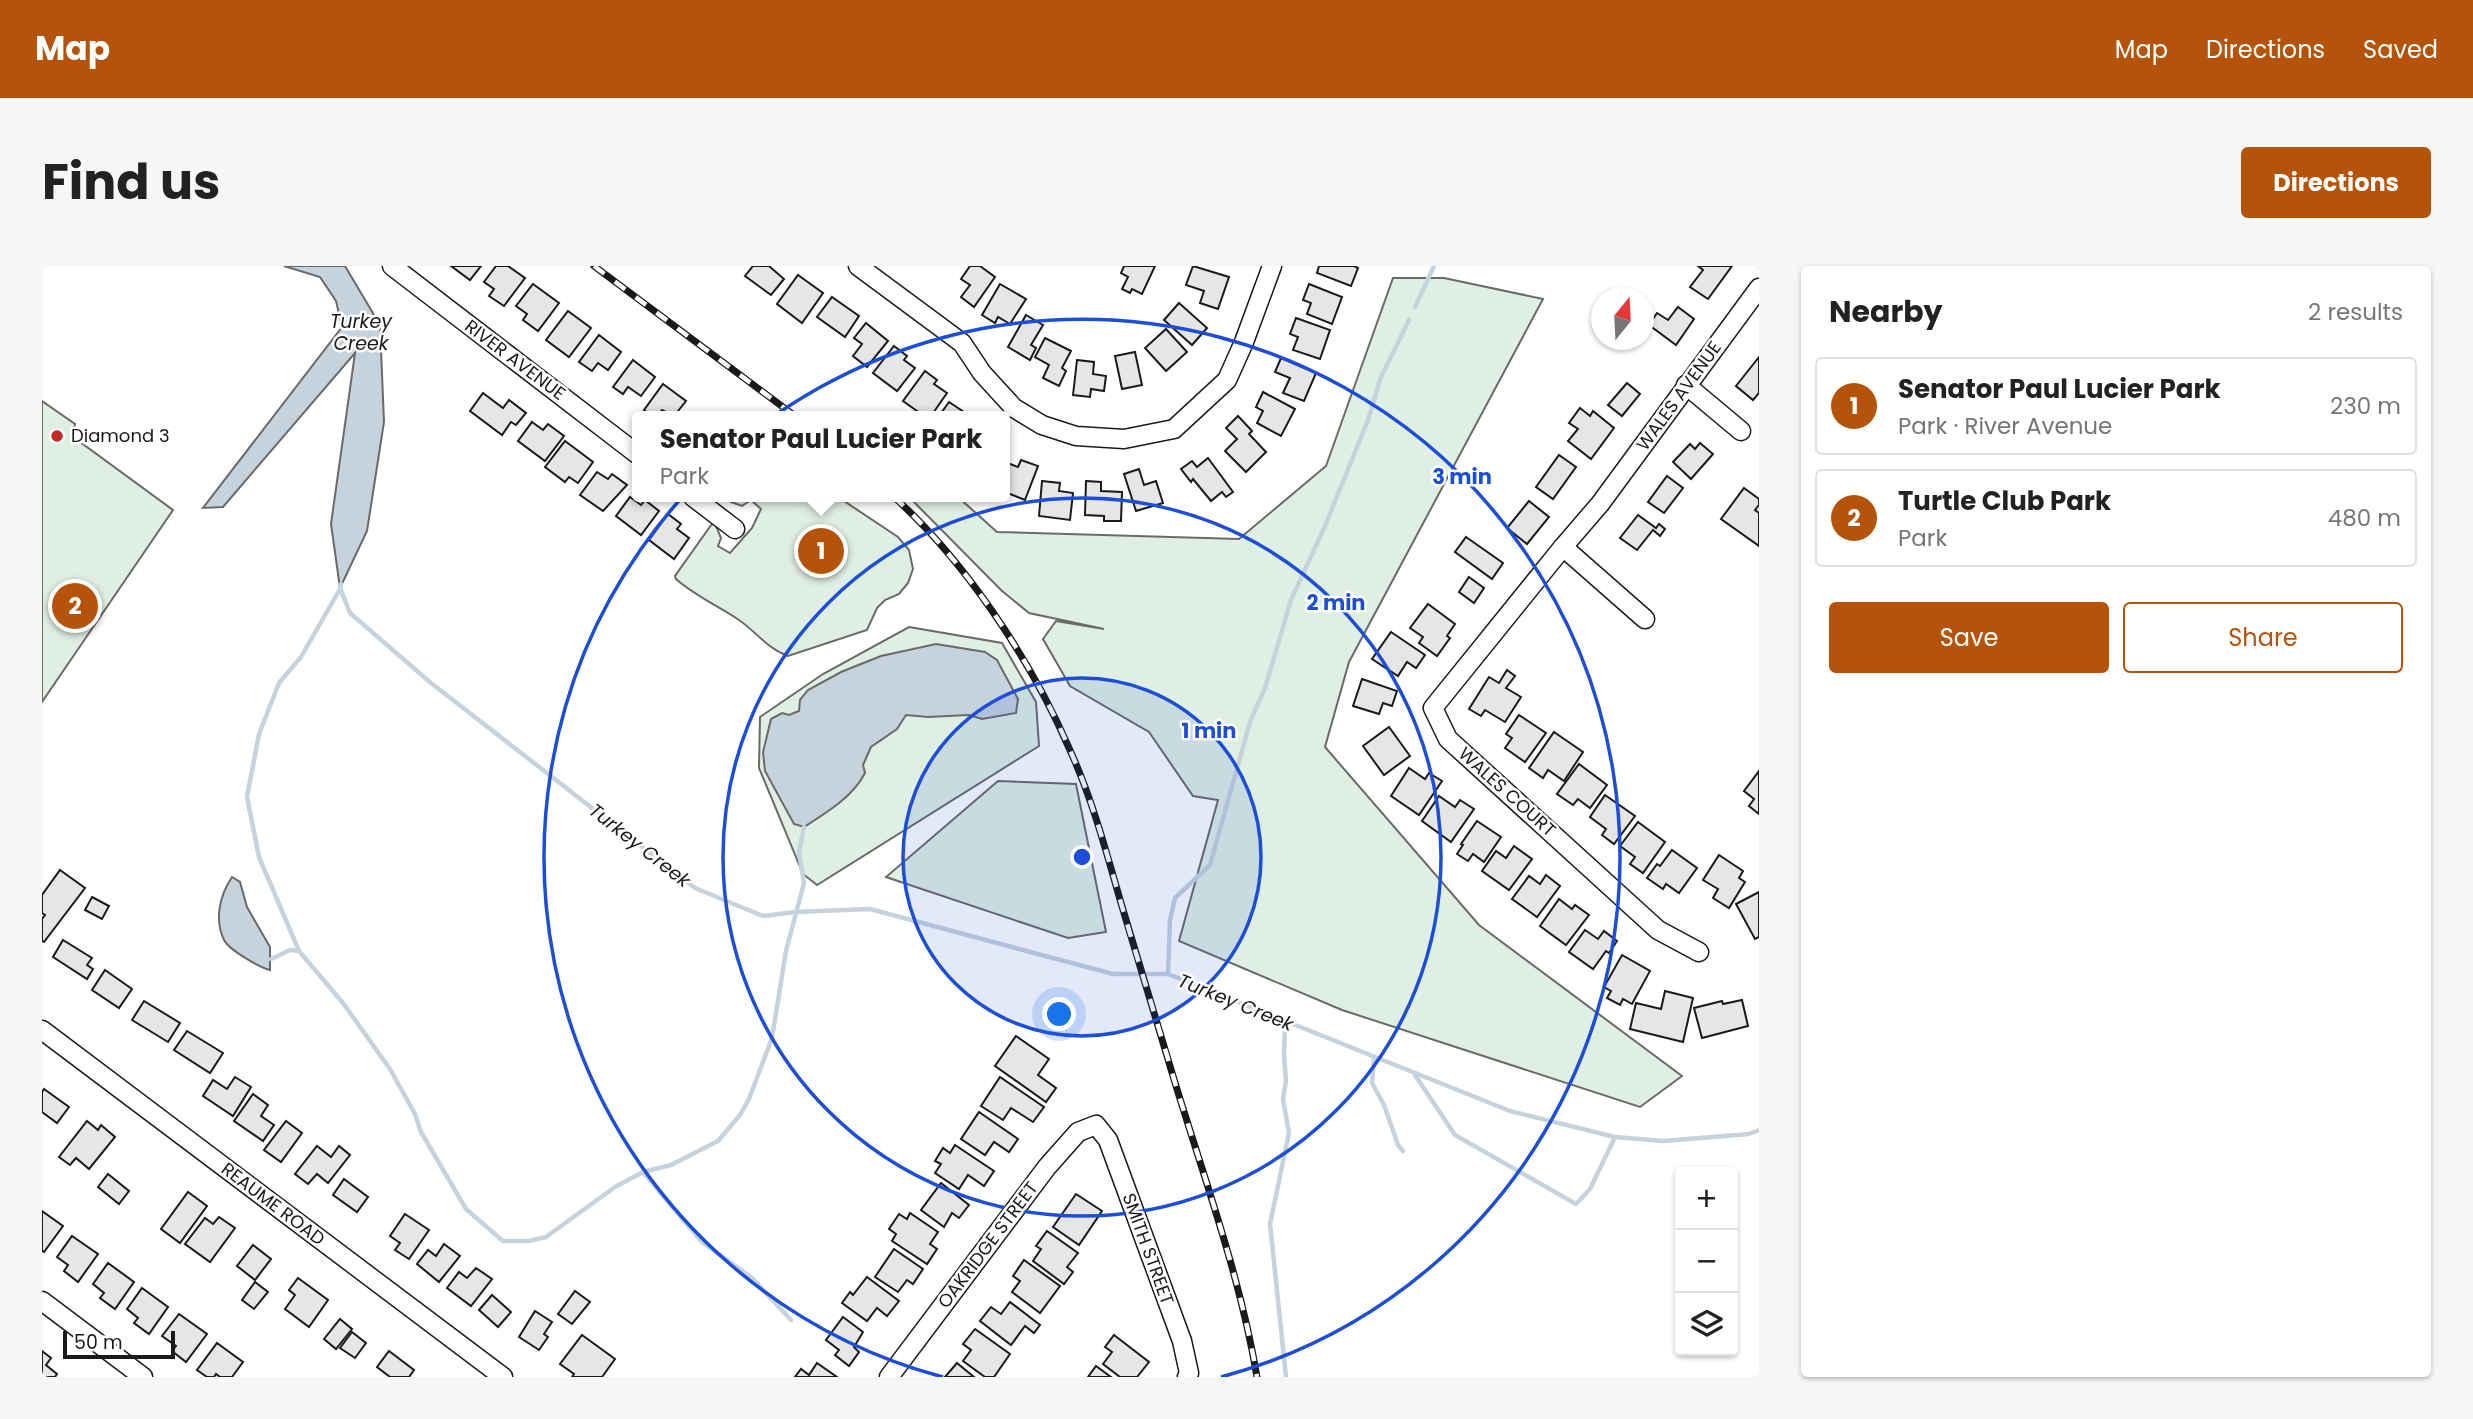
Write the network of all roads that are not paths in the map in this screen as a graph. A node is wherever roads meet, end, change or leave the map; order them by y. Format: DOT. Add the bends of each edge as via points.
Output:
graph roads {
  1 [pos="392,266"];
  2 [pos="858,266"];
  3 [pos="1272,266"];
  4 [pos="1759,288"];
  5 [pos="1686,385"];
  6 [pos="1741,431"];
  7 [pos="632,450"];
  8 [pos="700,502"];
  9 [pos="1600,504"];
  10 [pos="735,529"];
  11 [pos="1563,547"];
  12 [pos="1645,619"];
  13 [pos="1699,953"];
  14 [pos="42,1030"];
  15 [pos="1096,1125"];
  16 [pos="42,1301"];
  17 [pos="143,1377"];
  18 [pos="503,1377"];
  19 [pos="890,1377"];
  20 [pos="1187,1377"];
  1 -- 7 [label="street, RIVER AVENUE"];
  2 -- 3 [label="street" via="962,343 1014,408 1042,425 1076,436 1124,439 1174,429 1227,380"];
  4 -- 5 [label="street, WALES AVENUE"];
  5 -- 6 [label="street"];
  5 -- 9 [label="street, WALES AVENUE"];
  8 -- 10 [label="street"];
  9 -- 11 [label="street, WALES COURT"];
  11 -- 12 [label="street"];
  11 -- 13 [label="street, WALES COURT" via="1433,708 1448,739 1658,930"];
  14 -- 18 [label="street, REAUME ROAD"];
  15 -- 19 [label="street, OAKRIDGE STREET" via="1078,1132 1047,1167"];
  15 -- 20 [label="street, SMITH STREET" via="1108,1140 1182,1341"];
  16 -- 17 [label="street"];
}
